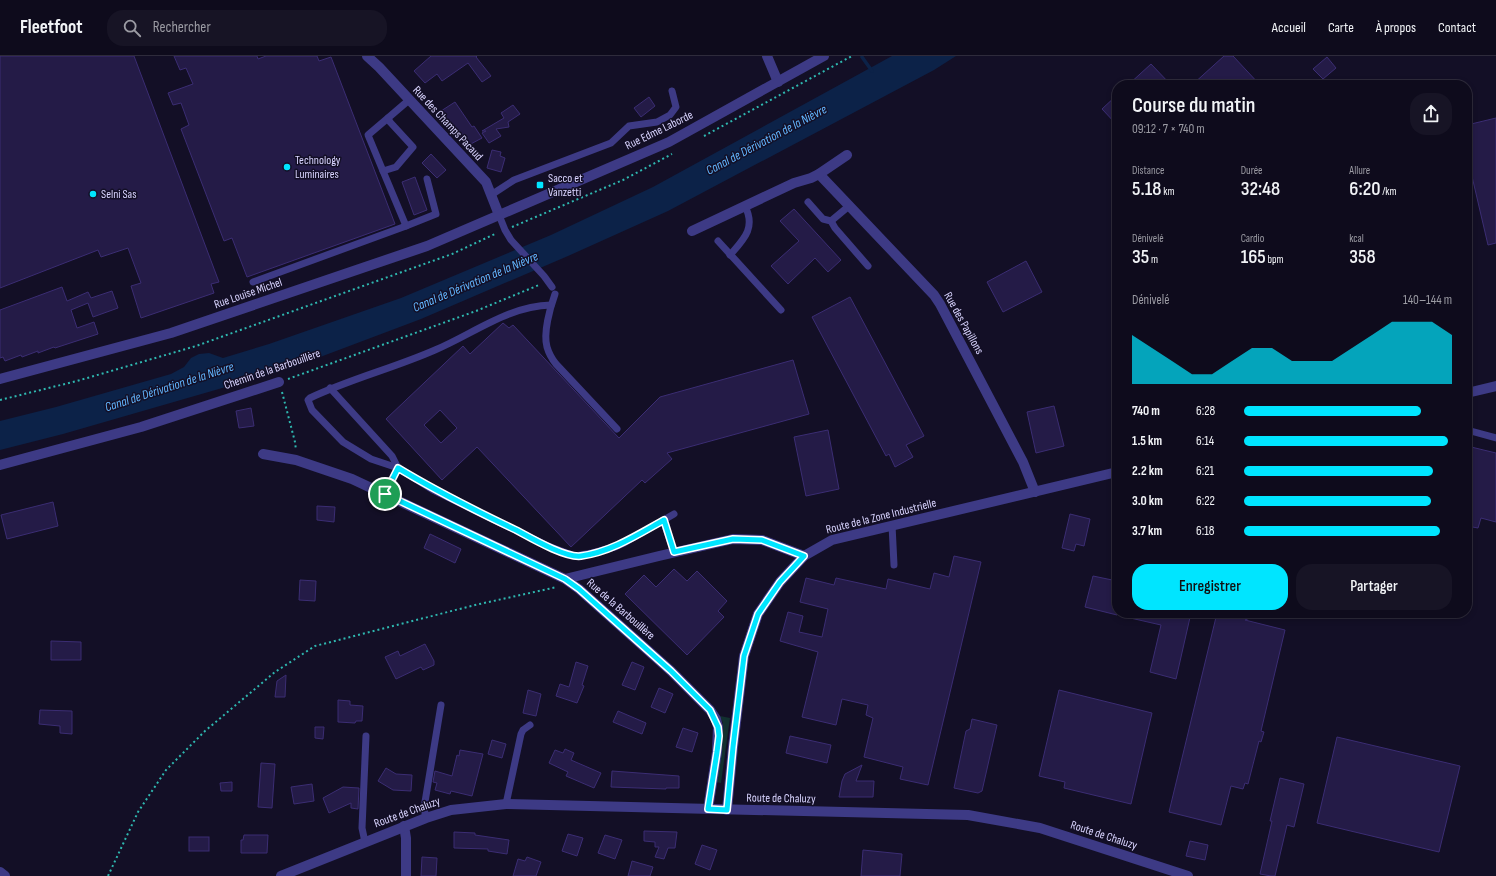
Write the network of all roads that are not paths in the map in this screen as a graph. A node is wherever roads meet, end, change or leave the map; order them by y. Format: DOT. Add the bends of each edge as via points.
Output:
graph roads {
  1 [pos="367,56"];
  2 [pos="767,56"];
  3 [pos="824,56"];
  4 [pos="778,82"];
  5 [pos="672,91"];
  6 [pos="409,100"];
  7 [pos="388,118"];
  8 [pos="847,155"];
  9 [pos="383,171"];
  10 [pos="818,174"];
  11 [pos="427,179"];
  12 [pos="491,195"];
  13 [pos="808,202"];
  14 [pos="745,206"];
  15 [pos="849,206"];
  16 [pos="499,215"];
  17 [pos="831,222"];
  18 [pos="406,226"];
  19 [pos="692,231"];
  20 [pos="718,241"];
  21 [pos="730,254"];
  22 [pos="868,266"];
  23 [pos="253,282"];
  24 [pos="551,306"];
  25 [pos="781,310"];
  26 [pos="0,379"];
  27 [pos="279,382"];
  28 [pos="1496,386"];
  29 [pos="330,388"];
  30 [pos="1472,392"];
  31 [pos="617,429"];
  32 [pos="1472,431"];
  33 [pos="1496,438"];
  34 [pos="263,454"];
  35 [pos="0,465"];
  36 [pos="398,468"];
  37 [pos="1112,473"];
  38 [pos="1035,492"];
  39 [pos="385,494"];
  40 [pos="674,514"];
  41 [pos="664,520"];
  42 [pos="892,525"];
  43 [pos="674,552"];
  44 [pos="804,556"];
  45 [pos="894,565"];
  46 [pos="568,582"];
  47 [pos="441,705"];
  48 [pos="530,726"];
  49 [pos="366,736"];
  50 [pos="506,804"];
  51 [pos="708,809"];
  52 [pos="727,810"];
  53 [pos="426,818"];
  54 [pos="404,826"];
  55 [pos="365,842"];
  56 [pos="0,872"];
  57 [pos="5,876"];
  58 [pos="281,876"];
  59 [pos="406,876"];
  60 [pos="1188,876"];
  1 -- 6 [label="street, Rue des Champs Pacaud"];
  2 -- 4 [label="street"];
  3 -- 4 [label="street, Rue Edme Laborde"];
  4 -- 16 [label="street, Rue Edme Laborde" via="668,142"];
  5 -- 12 [label="lane" via="676,107 670,114 656,122 629,126 611,143 514,180"];
  6 -- 7 [label="lane"];
  6 -- 12 [label="street, Rue des Champs Pacaud" via="486,182"];
  7 -- 9 [label="lane" via="368,135"];
  7 -- 9 [label="lane" via="413,147 396,167"];
  8 -- 10 [label="street"];
  9 -- 18 [label="lane"];
  10 -- 14 [label="street"];
  10 -- 15 [label="street, Rue des Papillons"];
  11 -- 18 [label="lane" via="436,214"];
  12 -- 16 [label="street, Rue des Champs Pacaud"];
  13 -- 17 [label="lane" via="824,219"];
  14 -- 19 [label="street"];
  14 -- 21 [label="lane" via="749,216 749,230"];
  15 -- 17 [label="lane"];
  15 -- 38 [label="street, Rue des Papillons" via="940,304 1023,462"];
  16 -- 24 [label="lane" via="511,240 549,285"];
  16 -- 26 [label="street, Rue Louise Michel" via="427,246 171,333"];
  17 -- 22 [label="lane"];
  18 -- 23 [label="lane"];
  20 -- 21 [label="lane"];
  21 -- 25 [label="lane"];
  24 -- 29 [label="lane" via="540,306 499,317 434,351"];
  24 -- 31 [label="lane" via="546,342 549,354"];
  27 -- 35 [label="street, Chemin de la Barbouillère" via="141,426"];
  28 -- 30 [label="street"];
  29 -- 36 [label="lane" via="390,452"];
  29 -- 36 [label="lane" via="308,400 312,410 343,442 371,459"];
  32 -- 33 [label="lane"];
  34 -- 39 [label="street, Rue de la Barbouillère" via="296,460 352,479"];
  36 -- 39 [label="lane"];
  36 -- 41 [label="lane" via="433,490 548,546 575,556 615,547"];
  37 -- 38 [label="street, Route de la Zone Industrielle"];
  38 -- 42 [label="street, Route de la Zone Industrielle"];
  39 -- 46 [label="street, Rue de la Barbouillère"];
  40 -- 41 [label="lane"];
  41 -- 43 [label="lane"];
  42 -- 44 [label="street, Route de la Zone Industrielle" via="832,540"];
  42 -- 45 [label="lane"];
  43 -- 44 [label="street" via="733,539 762,540"];
  43 -- 46 [label="street"];
  44 -- 52 [label="street, Route de la Zone Industrielle" via="780,582 758,614 744,656"];
  46 -- 51 [label="street, Rue de la Barbouillère" via="671,671 716,719 717,752"];
  47 -- 53 [label="lane" via="424,808"];
  48 -- 50 [label="lane" via="522,730"];
  49 -- 55 [label="lane" via="362,828"];
  50 -- 51 [label="street, Route de Chaluzy"];
  50 -- 53 [label="street, Route de Chaluzy" via="451,810"];
  51 -- 52 [label="street, Route de Chaluzy"];
  52 -- 60 [label="street, Route de Chaluzy" via="968,815 1040,828"];
  53 -- 54 [label="street, Route de Chaluzy"];
  54 -- 55 [label="street, Route de Chaluzy"];
  54 -- 59 [label="street"];
  55 -- 58 [label="street, Route de Chaluzy"];
  56 -- 57 [label="street"];
}
